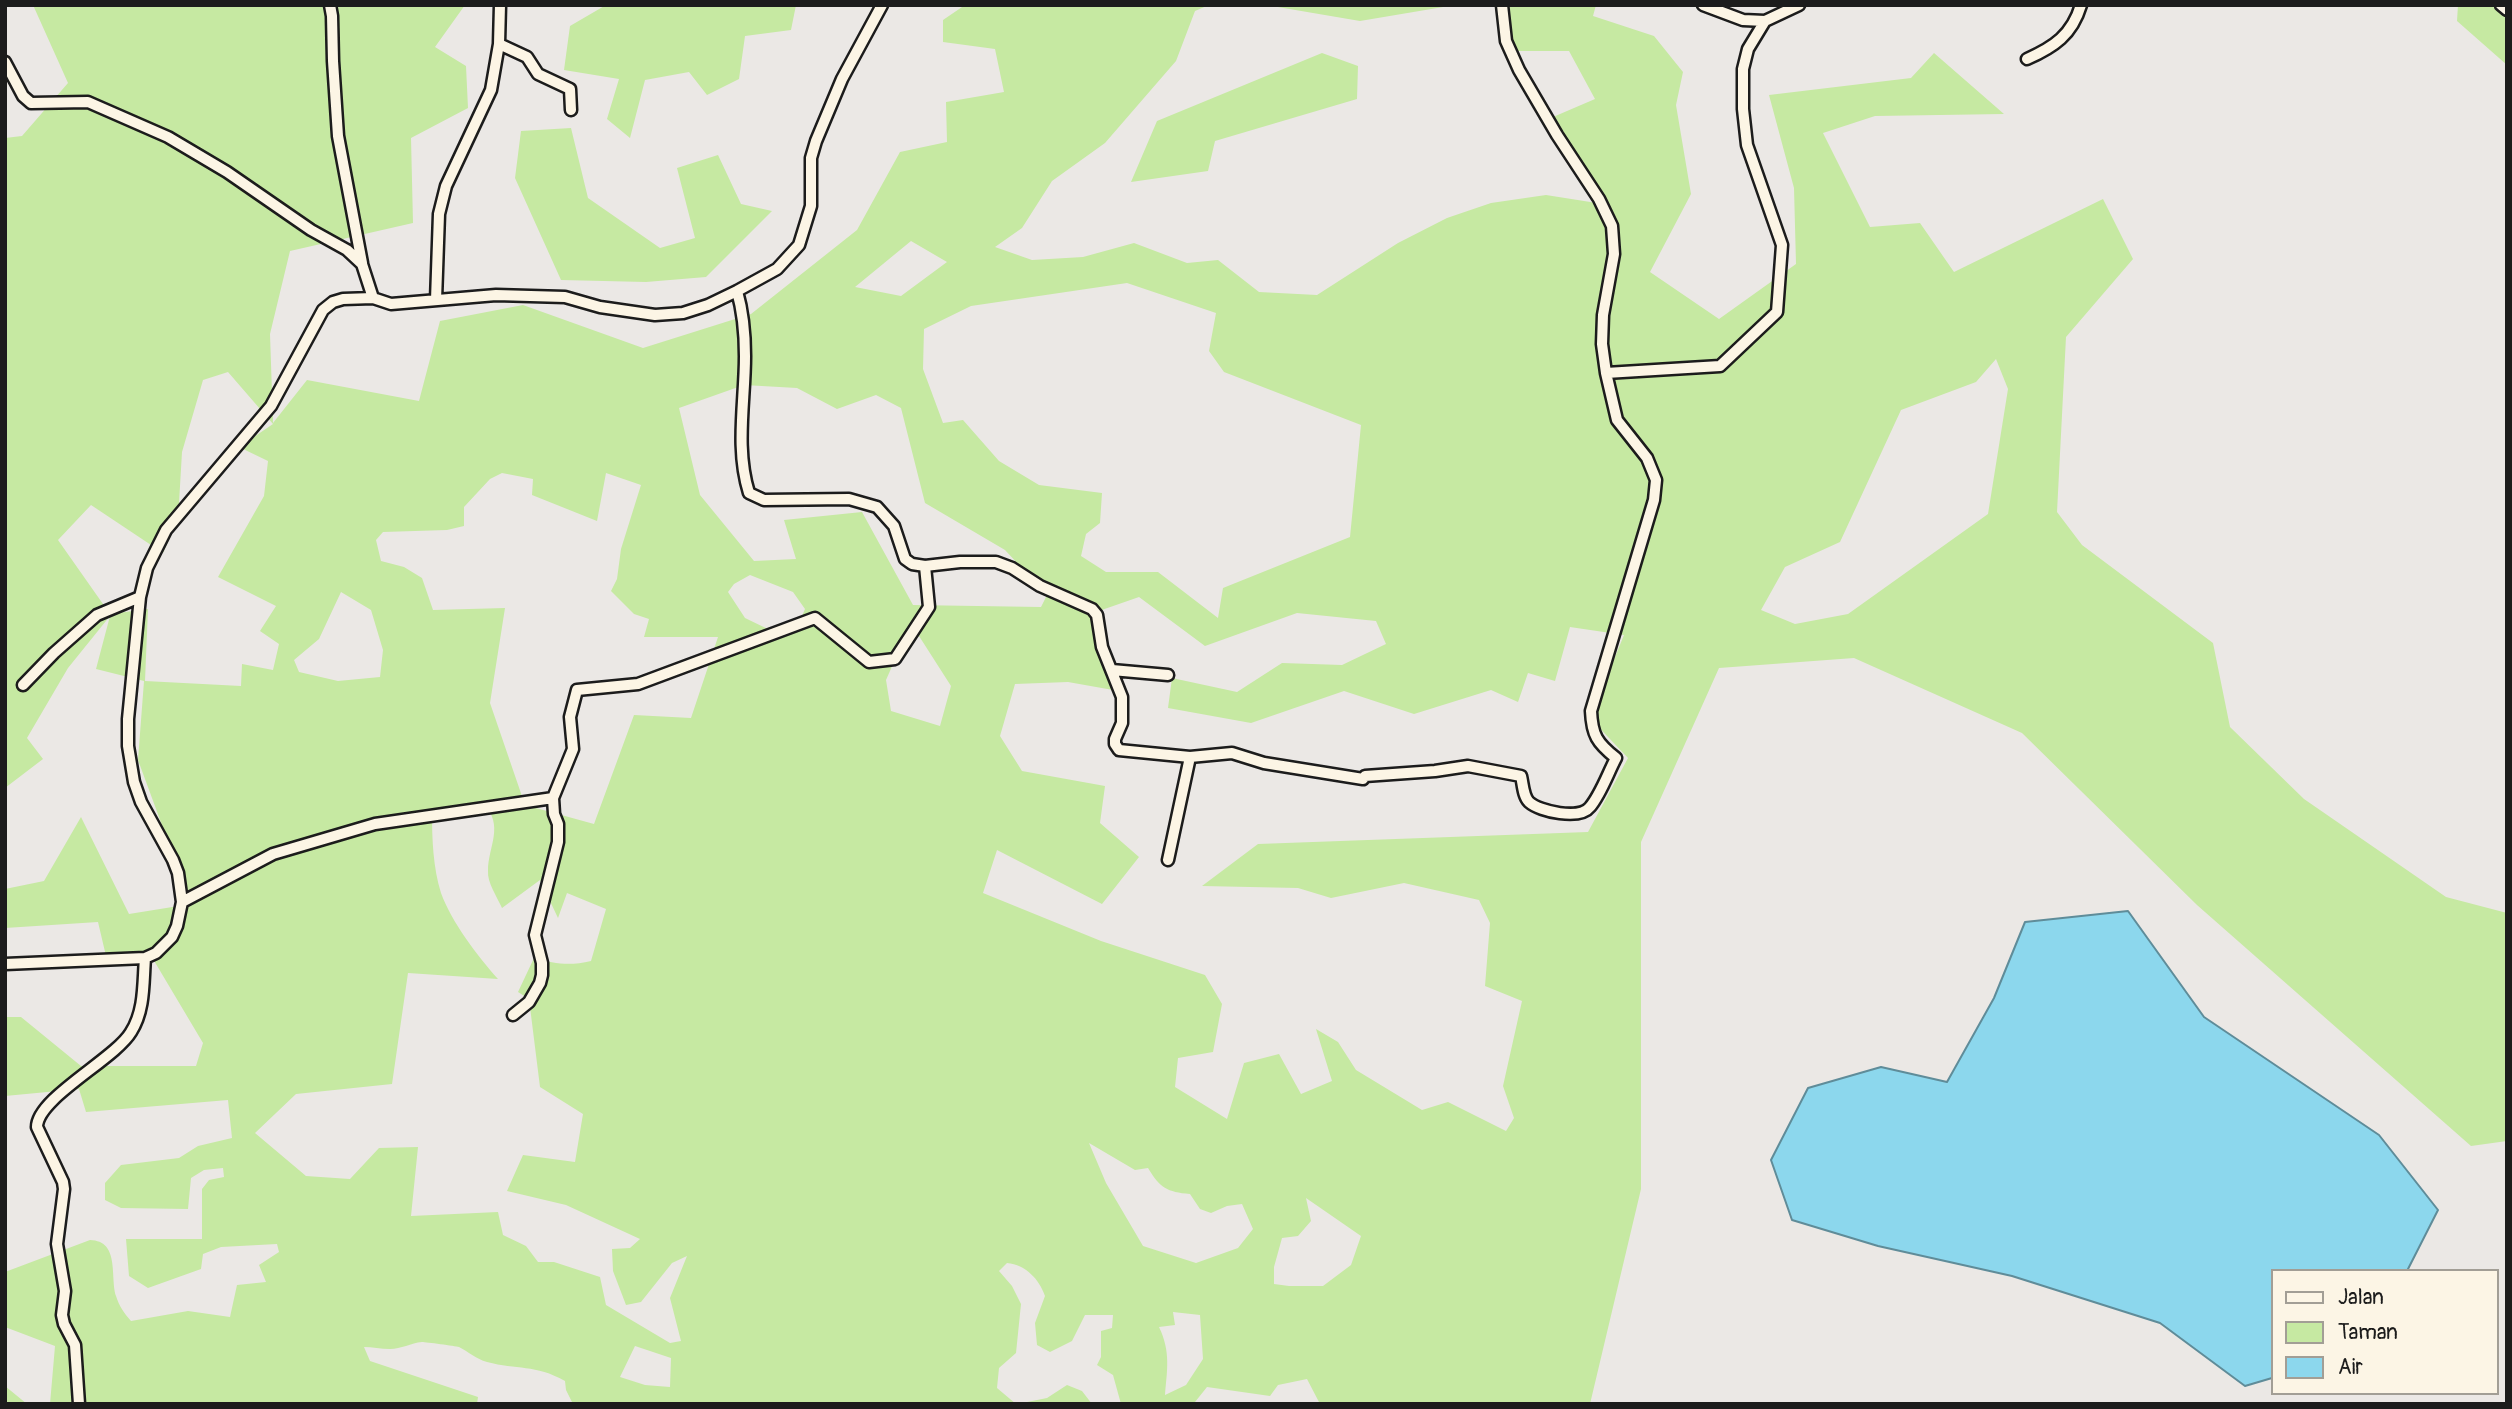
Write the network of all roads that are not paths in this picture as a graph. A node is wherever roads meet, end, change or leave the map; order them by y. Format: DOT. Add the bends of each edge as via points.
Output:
graph roads {
  1 [pos="330,5"];
  2 [pos="500,5"];
  3 [pos="882,5"];
  4 [pos="1502,5"];
  5 [pos="1703,5"];
  6 [pos="1799,5"];
  7 [pos="2081,5"];
  8 [pos="2501,5"];
  9 [pos="2507,10"];
  10 [pos="1765,21"];
  11 [pos="499,44"];
  12 [pos="2026,59"];
  13 [pos="5,62"];
  14 [pos="571,110"];
  15 [pos="362,264"];
  16 [pos="737,291"];
  17 [pos="373,298"];
  18 [pos="436,300"];
  19 [pos="1606,373"];
  20 [pos="925,566"];
  21 [pos="140,597"];
  22 [pos="1112,670"];
  23 [pos="1168,675"];
  24 [pos="23,685"];
  25 [pos="1190,757"];
  26 [pos="553,798"];
  27 [pos="1168,860"];
  28 [pos="182,902"];
  29 [pos="145,958"];
  30 [pos="5,964"];
  31 [pos="513,1016"];
  32 [pos="79,1404"];
  1 -- 15 [label="street" via="338,136"];
  2 -- 11 [label="street"];
  3 -- 16 [label="street" via="842,79 816,141 811,158 811,206 799,245 777,269"];
  4 -- 19 [label="street" via="1506,41 1519,70 1612,226 1614,254 1602,315"];
  5 -- 10 [label="street" via="1743,20"];
  6 -- 10 [label="street"];
  7 -- 12 [label="street" via="2069,33 2050,49"];
  8 -- 9 [label="street"];
  10 -- 19 [label="street" via="1748,49 1743,69 1744,109 1747,145 1782,245 1777,312 1720,366"];
  11 -- 14 [label="street" via="527,57 538,74 570,89"];
  11 -- 18 [label="street" via="491,90 441,205"];
  13 -- 15 [label="street" via="31,103 88,102 169,138 347,250"];
  15 -- 17 [label="street"];
  16 -- 18 [label="street" via="683,313 655,315 565,297 496,295"];
  16 -- 20 [label="street" via="745,357 742,472 749,493 764,500 849,499 877,508 894,526 905,559"];
  17 -- 18 [label="street" via="391,304"];
  17 -- 21 [label="street" via="343,299 323,310 271,406 161,539"];
  19 -- 25 [label="street" via="1617,420 1647,458 1656,480 1591,711 1592,731 1616,758 1589,809 1574,815 1531,804 1521,776 1468,766 1363,779 1264,763 1232,753"];
  20 -- 22 [label="street" via="996,562 1092,609"];
  20 -- 26 [label="street" via="929,607 895,659 869,662 815,618 638,684 577,690 570,717 573,749"];
  21 -- 24 [label="street" via="97,615"];
  21 -- 28 [label="street" via="128,719 130,767 141,803 173,860"];
  22 -- 23 [label="street"];
  22 -- 25 [label="street" via="1122,697 1122,723 1115,739 1119,750"];
  25 -- 27 [label="street"];
  26 -- 28 [label="street" via="375,824 273,855"];
  26 -- 31 [label="street" via="558,842 535,935 542,975 529,1002"];
  28 -- 29 [label="street" via="172,937"];
  29 -- 30 [label="street"];
  29 -- 32 [label="street" via="139,1017 130,1035 50,1104 37,1122 63,1182 57,1244 65,1291 62,1315 75,1345"];
}
